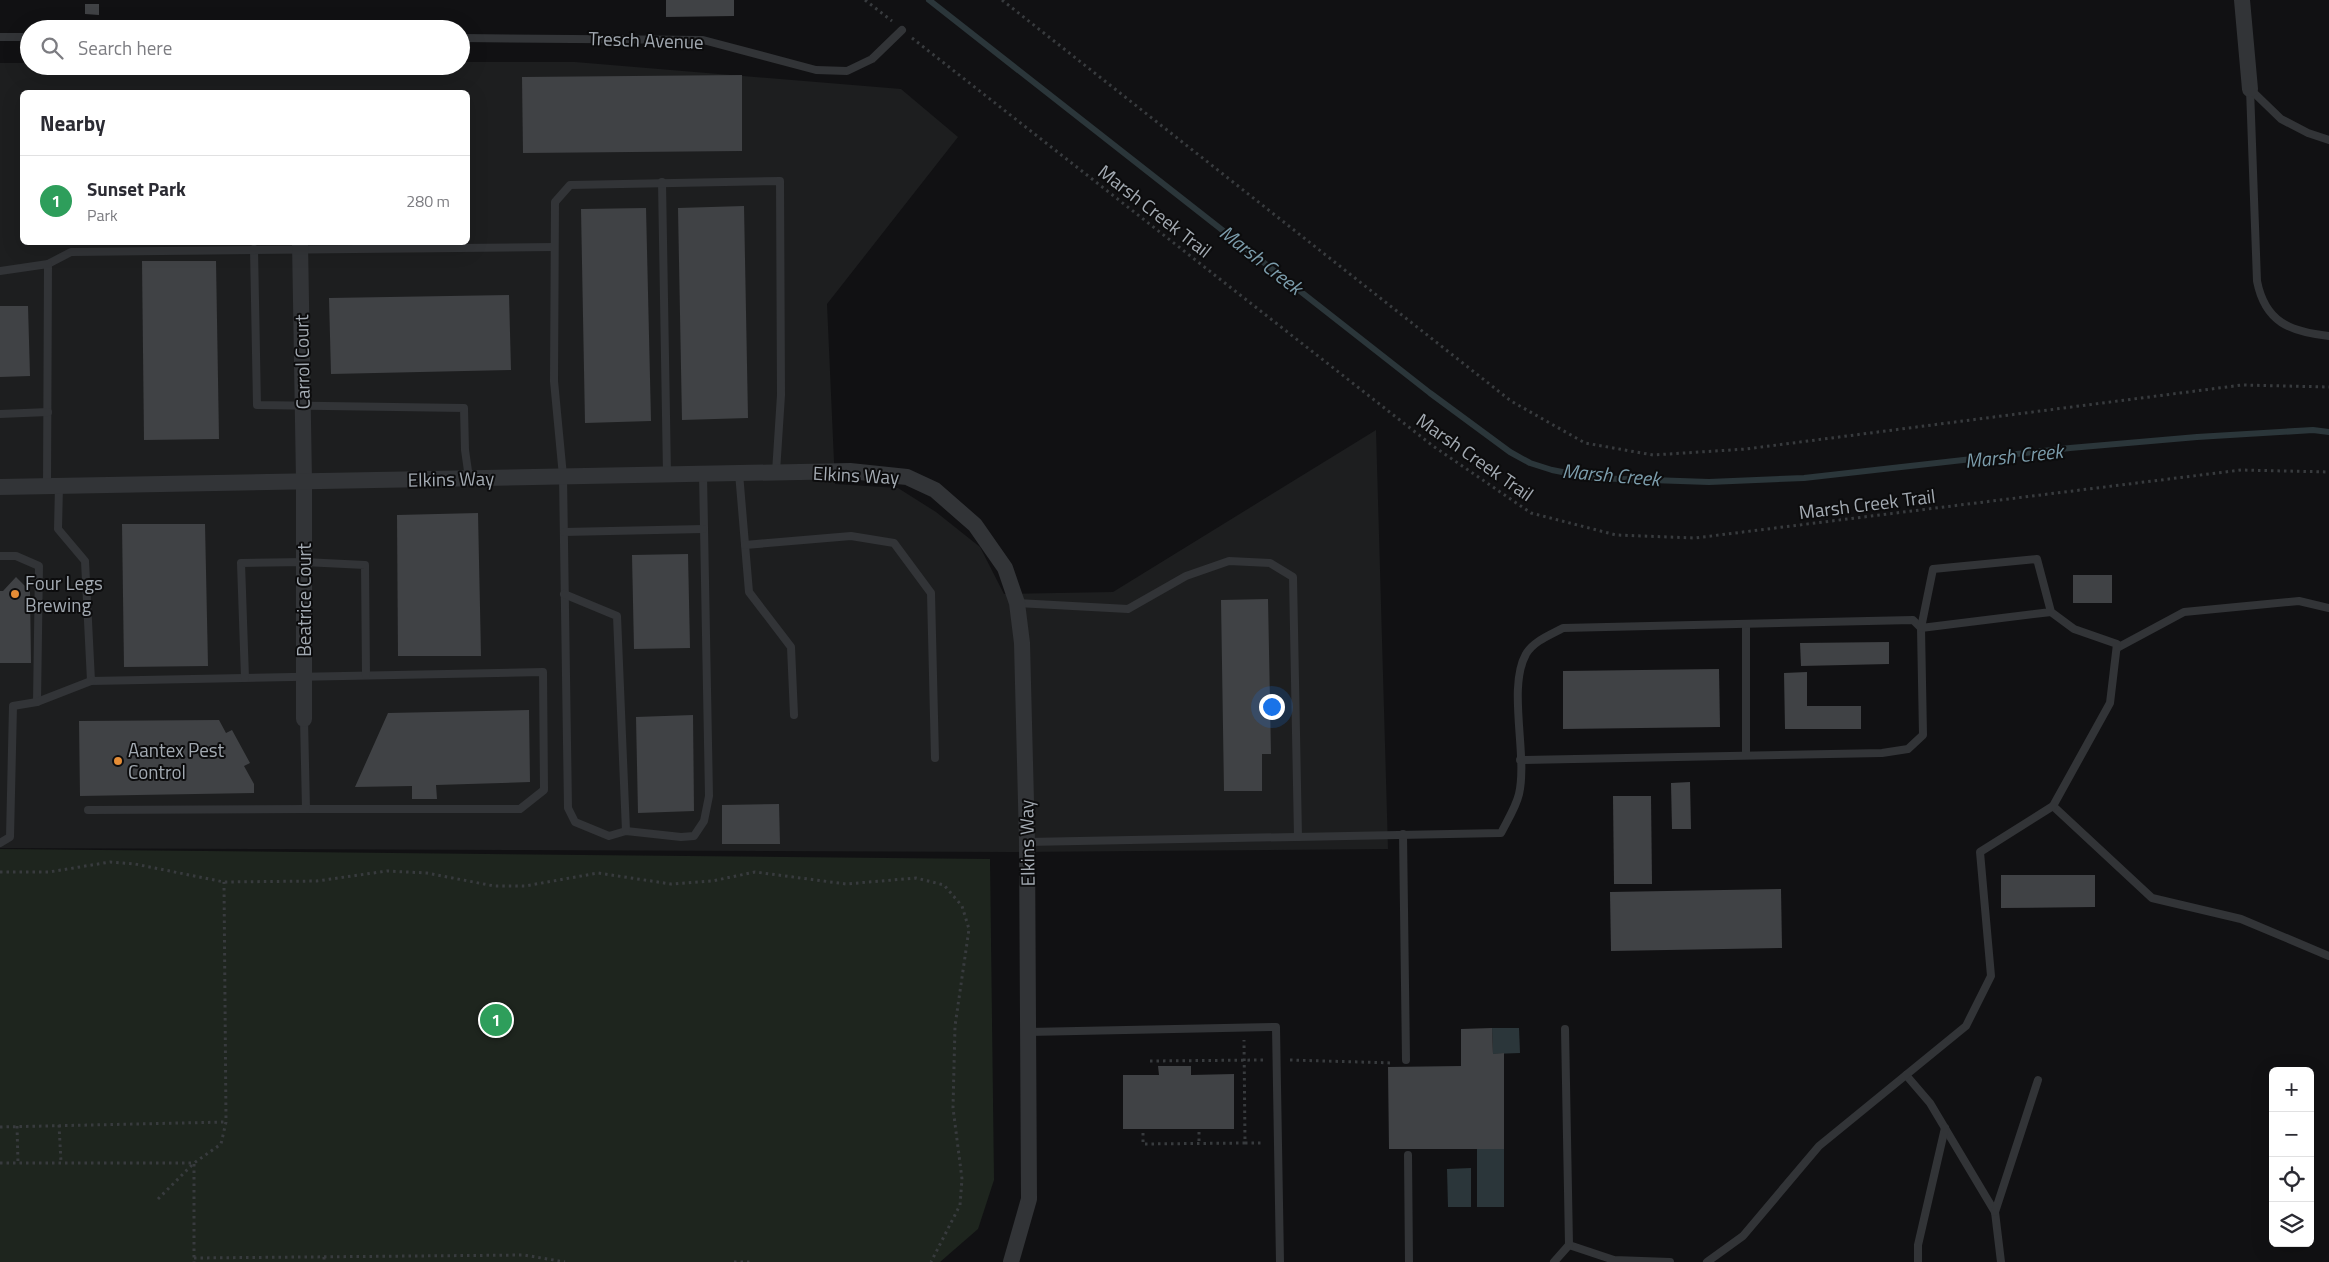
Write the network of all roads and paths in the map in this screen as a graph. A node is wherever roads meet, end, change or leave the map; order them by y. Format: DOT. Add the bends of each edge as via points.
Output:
graph roads {
  1 [pos="865,0"];
  2 [pos="1002,0"];
  3 [pos="2242,0"];
  4 [pos="902,30"];
  5 [pos="0,37"];
  6 [pos="20,37"];
  7 [pos="470,38"];
  8 [pos="2250,89"];
  9 [pos="2329,140"];
  10 [pos="662,182"];
  11 [pos="71,245"];
  12 [pos="300,246"];
  13 [pos="554,247"];
  14 [pos="254,250"];
  15 [pos="72,252"];
  16 [pos="48,264"];
  17 [pos="0,271"];
  18 [pos="2329,336"];
  19 [pos="2329,387"];
  20 [pos="303,406"];
  21 [pos="48,412"];
  22 [pos="0,414"];
  23 [pos="776,472"];
  24 [pos="2329,472"];
  25 [pos="739,473"];
  26 [pos="667,474"];
  27 [pos="703,474"];
  28 [pos="563,476"];
  29 [pos="469,478"];
  30 [pos="304,481"];
  31 [pos="53,486"];
  32 [pos="0,487"];
  33 [pos="703,529"];
  34 [pos="564,532"];
  35 [pos="745,545"];
  36 [pos="0,556"];
  37 [pos="304,562"];
  38 [pos="564,594"];
  39 [pos="1017,603"];
  40 [pos="2329,608"];
  41 [pos="2051,612"];
  42 [pos="1746,624"];
  43 [pos="1921,628"];
  44 [pos="2117,648"];
  45 [pos="366,675"];
  46 [pos="304,676"];
  47 [pos="245,678"];
  48 [pos="91,681"];
  49 [pos="37,702"];
  50 [pos="794,715"];
  51 [pos="304,719"];
  52 [pos="1746,755"];
  53 [pos="935,758"];
  54 [pos="1520,760"];
  55 [pos="2053,806"];
  56 [pos="306,809"];
  57 [pos="88,810"];
  58 [pos="626,831"];
  59 [pos="1403,834"];
  60 [pos="1298,837"];
  61 [pos="1027,842"];
  62 [pos="0,843"];
  63 [pos="0,872"];
  64 [pos="224,882"];
  65 [pos="2329,956"];
  66 [pos="1244,1028"];
  67 [pos="1565,1029"];
  68 [pos="1028,1032"];
  69 [pos="1406,1060"];
  70 [pos="1906,1076"];
  71 [pos="2038,1080"];
  72 [pos="226,1122"];
  73 [pos="59,1125"];
  74 [pos="17,1126"];
  75 [pos="0,1127"];
  76 [pos="1945,1128"];
  77 [pos="1199,1132"];
  78 [pos="1143,1133"];
  79 [pos="1245,1143"];
  80 [pos="1278,1143"];
  81 [pos="1199,1144"];
  82 [pos="1408,1155"];
  83 [pos="18,1162"];
  84 [pos="61,1162"];
  85 [pos="0,1163"];
  86 [pos="194,1163"];
  87 [pos="158,1199"];
  88 [pos="1995,1212"];
  89 [pos="1568,1245"];
  90 [pos="324,1257"];
  91 [pos="194,1260"];
  92 [pos="324,1262"];
  93 [pos="566,1262"];
  94 [pos="734,1262"];
  95 [pos="750,1262"];
  96 [pos="931,1262"];
  97 [pos="1011,1262"];
  98 [pos="1280,1262"];
  99 [pos="1409,1262"];
  100 [pos="1554,1262"];
  101 [pos="1670,1262"];
  102 [pos="1707,1262"];
  103 [pos="1918,1262"];
  104 [pos="2001,1262"];
  1 -- 4 [label="path, Marsh Creek Trail"];
  2 -- 19 [label="path" via="1510,401 1585,444 1653,455 1746,449 2242,385"];
  3 -- 8 [label="street"];
  4 -- 7 [label="lane, Tresch Avenue" via="872,59 848,71 816,70 703,40"];
  4 -- 24 [label="path, Marsh Creek Trail" via="1433,446 1531,513 1616,535 1695,538 2241,470"];
  5 -- 6 [label="lane"];
  8 -- 9 [label="lane" via="2281,119"];
  8 -- 18 [label="lane" via="2259,294 2265,308 2286,326"];
  10 -- 13 [label="lane" via="570,185 554,202"];
  10 -- 23 [label="lane" via="780,181 781,396"];
  10 -- 26 [label="lane"];
  11 -- 15 [label="lane"];
  12 -- 13 [label="lane"];
  12 -- 14 [label="lane"];
  12 -- 20 [label="street, Carrol Court"];
  13 -- 28 [label="lane" via="554,381"];
  14 -- 15 [label="lane"];
  14 -- 20 [label="lane" via="257,405"];
  15 -- 16 [label="lane"];
  16 -- 17 [label="lane"];
  16 -- 21 [label="lane"];
  20 -- 29 [label="lane" via="464,408"];
  20 -- 30 [label="street, Carrol Court"];
  21 -- 22 [label="lane"];
  21 -- 31 [label="lane"];
  23 -- 25 [label="street, Elkins Way"];
  23 -- 39 [label="street, Elkins Way" via="850,471 907,477 935,490 975,525 1005,568"];
  25 -- 27 [label="street, Elkins Way"];
  25 -- 35 [label="lane"];
  26 -- 27 [label="street, Elkins Way"];
  26 -- 28 [label="street, Elkins Way"];
  27 -- 33 [label="lane"];
  28 -- 29 [label="street, Elkins Way"];
  28 -- 34 [label="lane"];
  29 -- 30 [label="street, Elkins Way"];
  30 -- 31 [label="street, Elkins Way"];
  30 -- 37 [label="street, Beatrice Court"];
  31 -- 32 [label="street, Elkins Way"];
  31 -- 48 [label="lane" via="58,529 85,561"];
  33 -- 34 [label="lane"];
  33 -- 58 [label="lane" via="709,796 704,821 694,836"];
  34 -- 38 [label="lane"];
  35 -- 50 [label="lane" via="749,592 791,647"];
  35 -- 53 [label="lane" via="851,536 894,543 931,594"];
  36 -- 49 [label="lane" via="16,556 39,566"];
  37 -- 45 [label="lane" via="365,566"];
  37 -- 46 [label="street, Beatrice Court"];
  37 -- 47 [label="lane" via="241,562"];
  38 -- 58 [label="lane" via="617,616"];
  38 -- 58 [label="lane" via="568,808 576,822 609,836"];
  39 -- 60 [label="lane" via="1128,609 1186,576 1229,561 1270,563 1294,577"];
  39 -- 61 [label="street, Elkins Way" via="1022,643"];
  40 -- 44 [label="lane" via="2299,602 2184,612"];
  41 -- 43 [label="lane"];
  41 -- 43 [label="lane" via="2037,558 1933,569"];
  41 -- 44 [label="lane" via="2074,629 2117,644"];
  42 -- 43 [label="lane" via="1913,620"];
  42 -- 52 [label="lane"];
  42 -- 54 [label="lane" via="1563,628 1540,640 1526,654 1519,675"];
  43 -- 52 [label="lane" via="1923,735 1908,749 1882,753"];
  44 -- 55 [label="lane" via="2110,703"];
  45 -- 46 [label="lane"];
  45 -- 56 [label="lane" via="543,672 544,790 520,809"];
  46 -- 47 [label="lane"];
  46 -- 51 [label="street, Beatrice Court"];
  47 -- 48 [label="lane"];
  48 -- 49 [label="lane"];
  49 -- 62 [label="lane" via="13,706 10,837"];
  51 -- 56 [label="lane"];
  52 -- 54 [label="lane"];
  54 -- 59 [label="lane" via="1519,794 1501,833"];
  55 -- 65 [label="lane" via="2152,898 2241,919"];
  55 -- 70 [label="lane" via="1980,852 1991,976 1966,1026"];
  56 -- 57 [label="lane"];
  59 -- 60 [label="lane"];
  59 -- 69 [label="lane"];
  60 -- 61 [label="lane"];
  61 -- 68 [label="street, Elkins Way"];
  63 -- 64 [label="path" via="49,872 110,862"];
  64 -- 72 [label="path"];
  64 -- 96 [label="path" via="316,881 387,871 427,873 494,886 525,886 598,873 671,884 712,882 755,872 846,884 916,878 944,885 962,906 969,929 955,1026 953,1108 962,1178 960,1205"];
  66 -- 68 [label="lane"];
  66 -- 79 [label="path"];
  66 -- 80 [label="lane" via="1276,1027"];
  67 -- 89 [label="lane"];
  68 -- 97 [label="street, Elkins Way" via="1029,1198"];
  70 -- 76 [label="lane" via="1930,1103"];
  70 -- 102 [label="lane" via="1819,1146 1744,1236"];
  71 -- 88 [label="lane"];
  72 -- 73 [label="path"];
  72 -- 86 [label="path" via="221,1144"];
  73 -- 74 [label="path"];
  73 -- 84 [label="path"];
  74 -- 75 [label="path"];
  74 -- 83 [label="path"];
  76 -- 88 [label="lane"];
  76 -- 103 [label="lane" via="1918,1245"];
  77 -- 81 [label="path"];
  78 -- 81 [label="path" via="1143,1144"];
  79 -- 80 [label="path"];
  79 -- 81 [label="path"];
  80 -- 98 [label="lane"];
  82 -- 99 [label="lane"];
  83 -- 84 [label="path"];
  83 -- 85 [label="path"];
  84 -- 86 [label="path"];
  86 -- 87 [label="path"];
  86 -- 91 [label="path"];
  88 -- 104 [label="lane"];
  89 -- 100 [label="lane"];
  89 -- 101 [label="lane" via="1614,1260"];
  90 -- 91 [label="path"];
  90 -- 92 [label="path"];
  90 -- 93 [label="path" via="524,1255"];
  94 -- 95 [label="path"];
}
